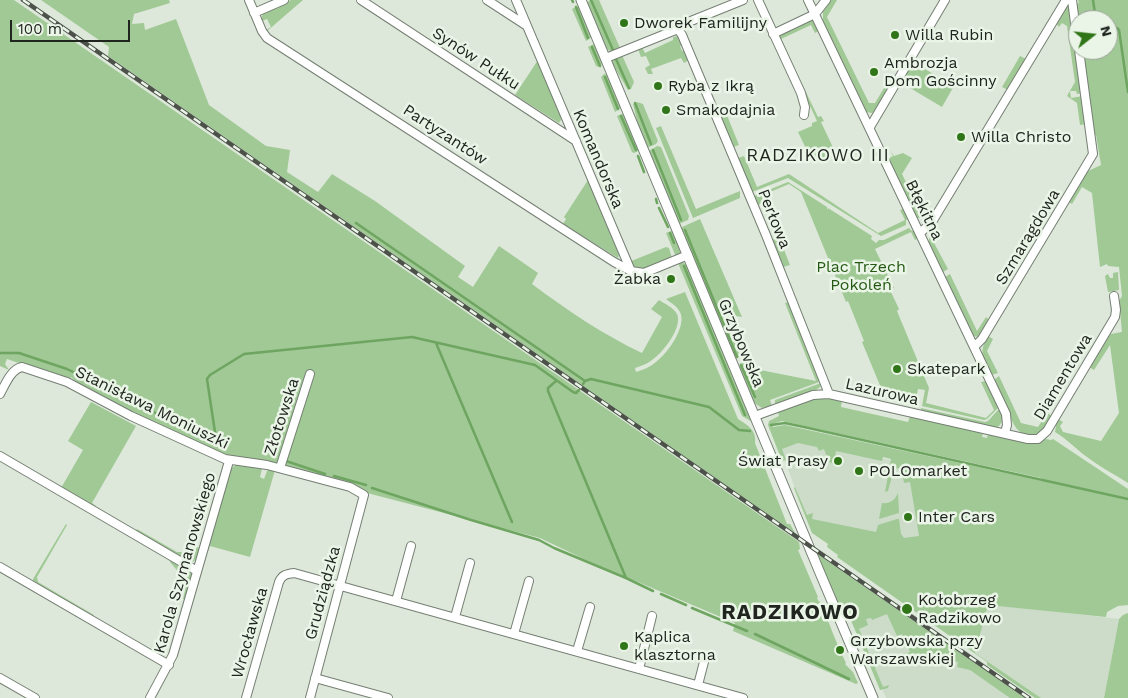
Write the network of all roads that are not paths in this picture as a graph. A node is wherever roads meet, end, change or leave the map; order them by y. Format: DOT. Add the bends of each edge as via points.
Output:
graph roads {
  1 [pos="249,0"];
  2 [pos="284,0"];
  3 [pos="361,0"];
  4 [pos="487,0"];
  5 [pos="516,0"];
  6 [pos="582,0"];
  7 [pos="744,0"];
  8 [pos="758,0"];
  9 [pos="808,0"];
  10 [pos="826,0"];
  11 [pos="945,0"];
  12 [pos="1066,0"];
  13 [pos="254,13"];
  14 [pos="815,14"];
  15 [pos="527,26"];
  16 [pos="678,29"];
  17 [pos="773,34"];
  18 [pos="606,58"];
  19 [pos="1080,60"];
  20 [pos="804,115"];
  21 [pos="870,127"];
  22 [pos="576,141"];
  23 [pos="920,233"];
  24 [pos="688,255"];
  25 [pos="630,271"];
  26 [pos="1114,296"];
  27 [pos="974,347"];
  28 [pos="310,374"];
  29 [pos="0,394"];
  30 [pos="829,394"];
  31 [pos="755,416"];
  32 [pos="1005,434"];
  33 [pos="0,456"];
  34 [pos="229,461"];
  35 [pos="280,468"];
  36 [pos="364,495"];
  37 [pos="411,546"];
  38 [pos="470,564"];
  39 [pos="0,567"];
  40 [pos="197,571"];
  41 [pos="528,581"];
  42 [pos="339,585"];
  43 [pos="396,601"];
  44 [pos="590,607"];
  45 [pos="652,616"];
  46 [pos="455,617"];
  47 [pos="514,634"];
  48 [pos="577,651"];
  49 [pos="705,658"];
  50 [pos="169,665"];
  51 [pos="639,668"];
  52 [pos="0,678"];
  53 [pos="315,678"];
  54 [pos="698,685"];
  55 [pos="24,695"];
  56 [pos="35,698"];
  57 [pos="150,698"];
  58 [pos="246,698"];
  59 [pos="310,698"];
  60 [pos="388,698"];
  61 [pos="743,698"];
  62 [pos="873,698"];
  1 -- 13 [label="street, Partyzantów"];
  2 -- 13 [label="street"];
  3 -- 22 [label="street, Synów Pułku"];
  4 -- 15 [label="street"];
  5 -- 15 [label="street, Komandorska"];
  6 -- 18 [label="street, Grzybowska"];
  7 -- 16 [label="street"];
  8 -- 17 [label="street"];
  9 -- 14 [label="street, Błękitna"];
  10 -- 14 [label="street"];
  11 -- 21 [label="street"];
  12 -- 23 [label="street" via="932,222"];
  13 -- 25 [label="street, Partyzantów" via="267,38"];
  14 -- 17 [label="street"];
  14 -- 21 [label="street, Błękitna"];
  15 -- 22 [label="street, Komandorska"];
  16 -- 18 [label="street"];
  16 -- 30 [label="street, Perłowa" via="763,227"];
  17 -- 20 [label="street" via="801,93"];
  18 -- 24 [label="street, Grzybowska"];
  19 -- 27 [label="street, Szmaragdowa" via="1093,150 1091,158 982,339"];
  21 -- 23 [label="street, Błękitna"];
  22 -- 25 [label="street, Komandorska"];
  23 -- 27 [label="street, Błękitna"];
  24 -- 25 [label="street" via="644,273"];
  24 -- 31 [label="street, Grzybowska"];
  26 -- 32 [label="street, Diamentowa" via="1115,317 1044,434 1035,439"];
  27 -- 32 [label="street, Błękitna" via="1006,414 1008,425"];
  28 -- 35 [label="street, Złotowska"];
  29 -- 34 [label="street, Stanisława Moniuszki" via="16,369 22,367 66,382"];
  30 -- 31 [label="street, Lazurowa" via="813,396"];
  30 -- 32 [label="street, Lazurowa"];
  31 -- 62 [label="street, Grzybowska"];
  33 -- 40 [label="street"];
  34 -- 35 [label="street, Stanisława Moniuszki" via="255,462"];
  34 -- 40 [label="street, Karola Szymanowskiego"];
  35 -- 36 [label="street, Stanisława Moniuszki" via="350,487"];
  36 -- 42 [label="street, Grudziądzka"];
  37 -- 43 [label="street"];
  38 -- 46 [label="street"];
  39 -- 50 [label="street"];
  40 -- 50 [label="street, Karola Szymanowskiego"];
  41 -- 47 [label="street"];
  42 -- 43 [label="street"];
  42 -- 53 [label="street, Grudziądzka"];
  42 -- 58 [label="street, Wrocławska" via="294,573 282,577"];
  43 -- 46 [label="street"];
  44 -- 48 [label="street"];
  45 -- 51 [label="street"];
  46 -- 47 [label="street"];
  47 -- 48 [label="street"];
  48 -- 51 [label="street"];
  49 -- 54 [label="street"];
  50 -- 57 [label="street, Karola Szymanowskiego"];
  51 -- 54 [label="street"];
  52 -- 55 [label="street"];
  53 -- 59 [label="street, Grudziądzka"];
  53 -- 60 [label="street"];
  54 -- 61 [label="street"];
  55 -- 56 [label="street"];
}
